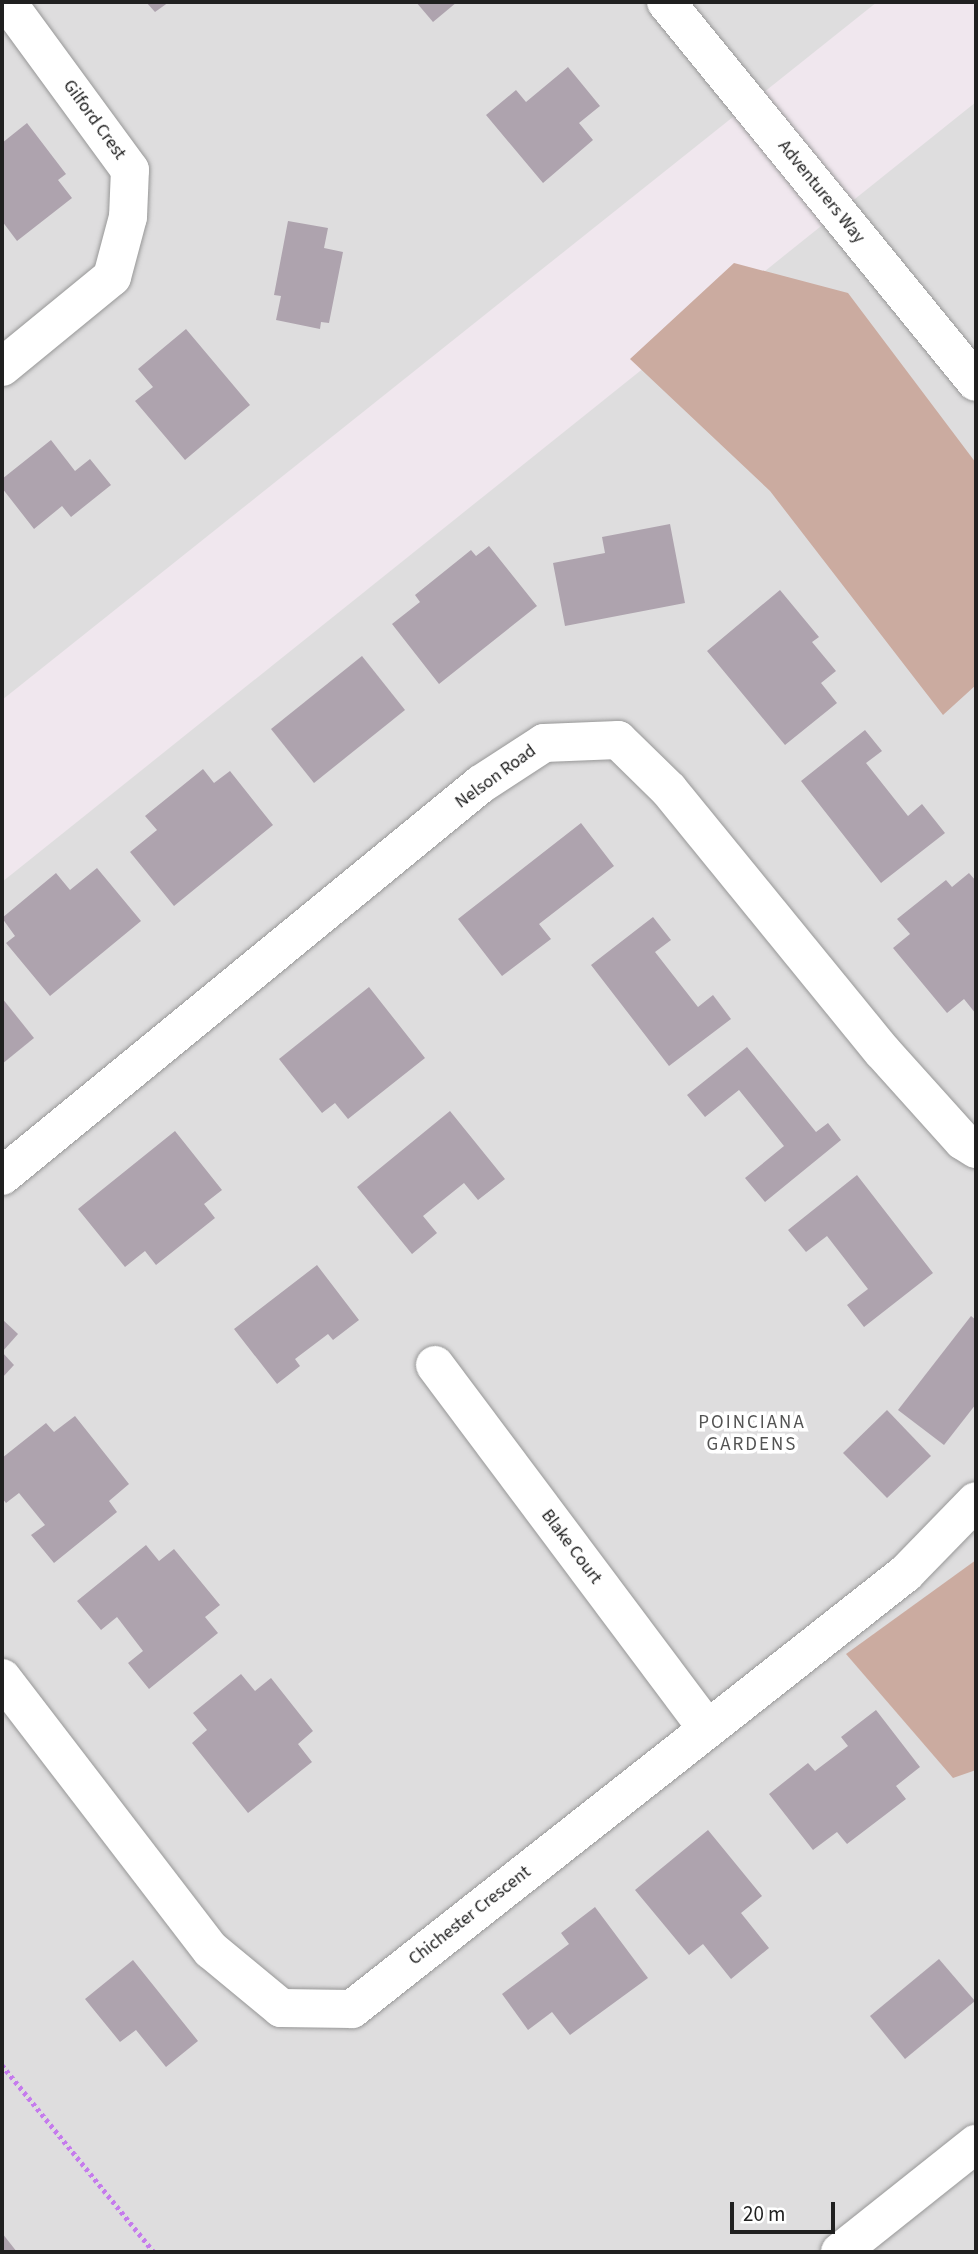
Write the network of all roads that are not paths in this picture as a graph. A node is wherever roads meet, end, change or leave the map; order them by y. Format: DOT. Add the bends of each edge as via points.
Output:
graph roads {
  1 [pos="7,2"];
  2 [pos="666,2"];
  3 [pos="2,367"];
  4 [pos="976,382"];
  5 [pos="976,1149"];
  6 [pos="2,1176"];
  7 [pos="435,1365"];
  8 [pos="976,1501"];
  9 [pos="2,1678"];
  10 [pos="707,1729"];
  11 [pos="976,2144"];
  12 [pos="840,2252"];
  1 -- 3 [label="street, Gilford Crest" via="130,170 128,217 112,277"];
  2 -- 4 [label="street, Adventurers Way"];
  5 -- 6 [label="street, Nelson Road" via="963,1141 882,1051 669,790 618,740 544,743 481,784"];
  7 -- 10 [label="street, Blake Court"];
  8 -- 10 [label="street, Chichester Crescent" via="906,1573"];
  9 -- 10 [label="street, Chichester Crescent" via="211,1950 281,2008 352,2009"];
  11 -- 12 [label="street"];
}
